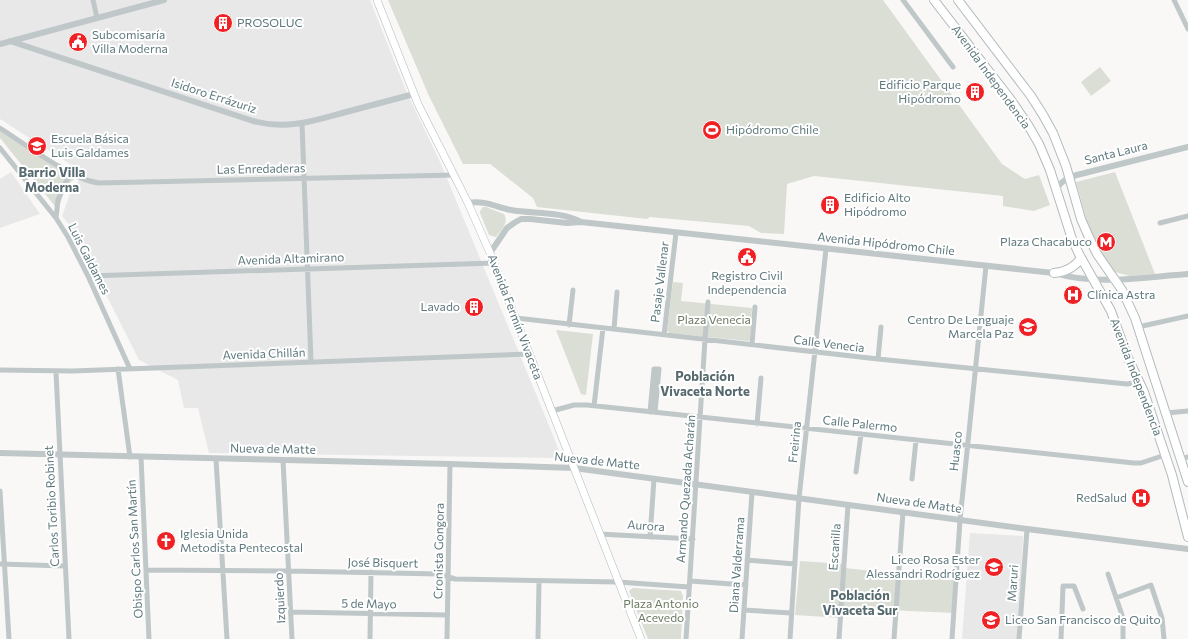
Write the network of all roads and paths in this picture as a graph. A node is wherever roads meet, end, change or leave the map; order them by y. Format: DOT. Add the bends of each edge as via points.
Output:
graph roads {
  1 [pos="93,0"];
  2 [pos="164,0"];
  3 [pos="377,0"];
  4 [pos="903,0"];
  5 [pos="934,0"];
  6 [pos="958,0"];
  7 [pos="1174,0"];
  8 [pos="97,18"];
  9 [pos="1188,29"];
  10 [pos="34,34"];
  11 [pos="10,41"];
  12 [pos="0,44"];
  13 [pos="36,49"];
  14 [pos="953,67"];
  15 [pos="414,94"];
  16 [pos="302,123"];
  17 [pos="0,128"];
  18 [pos="1188,147"];
  19 [pos="0,149"];
  20 [pos="70,173"];
  21 [pos="454,175"];
  22 [pos="1069,177"];
  23 [pos="304,178"];
  24 [pos="1056,191"];
  25 [pos="468,202"];
  26 [pos="1188,216"];
  27 [pos="56,218"];
  28 [pos="581,222"];
  29 [pos="1160,223"];
  30 [pos="676,232"];
  31 [pos="826,249"];
  32 [pos="490,253"];
  33 [pos="1081,258"];
  34 [pos="494,263"];
  35 [pos="986,266"];
  36 [pos="308,269"];
  37 [pos="1054,273"];
  38 [pos="1188,274"];
  39 [pos="88,276"];
  40 [pos="1093,279"];
  41 [pos="1115,279"];
  42 [pos="573,290"];
  43 [pos="617,292"];
  44 [pos="708,302"];
  45 [pos="755,307"];
  46 [pos="1188,316"];
  47 [pos="516,318"];
  48 [pos="569,325"];
  49 [pos="881,327"];
  50 [pos="1138,327"];
  51 [pos="603,328"];
  52 [pos="614,329"];
  53 [pos="664,335"];
  54 [pos="705,339"];
  55 [pos="752,344"];
  56 [pos="815,352"];
  57 [pos="529,354"];
  58 [pos="878,359"];
  59 [pos="311,362"];
  60 [pos="130,369"];
  61 [pos="975,369"];
  62 [pos="0,370"];
  63 [pos="118,370"];
  64 [pos="56,372"];
  65 [pos="761,378"];
  66 [pos="1140,382"];
  67 [pos="655,388"];
  68 [pos="594,406"];
  69 [pos="552,411"];
  70 [pos="1188,411"];
  71 [pos="652,412"];
  72 [pos="1166,413"];
  73 [pos="700,417"];
  74 [pos="757,424"];
  75 [pos="806,429"];
  76 [pos="861,434"];
  77 [pos="916,440"];
  78 [pos="966,446"];
  79 [pos="0,453"];
  80 [pos="60,455"];
  81 [pos="1165,456"];
  82 [pos="130,457"];
  83 [pos="141,457"];
  84 [pos="1184,458"];
  85 [pos="216,459"];
  86 [pos="283,460"];
  87 [pos="450,464"];
  88 [pos="574,468"];
  89 [pos="856,472"];
  90 [pos="654,479"];
  91 [pos="912,479"];
  92 [pos="1188,482"];
  93 [pos="696,484"];
  94 [pos="0,491"];
  95 [pos="752,492"];
  96 [pos="799,498"];
  97 [pos="848,504"];
  98 [pos="903,512"];
  99 [pos="1186,518"];
  100 [pos="960,520"];
  101 [pos="1027,529"];
  102 [pos="599,534"];
  103 [pos="650,537"];
  104 [pos="1188,537"];
  105 [pos="693,539"];
  106 [pos="1188,549"];
  107 [pos="747,560"];
  108 [pos="2,564"];
  109 [pos="795,564"];
  110 [pos="65,566"];
  111 [pos="147,570"];
  112 [pos="223,570"];
  113 [pos="289,571"];
  114 [pos="371,572"];
  115 [pos="1108,574"];
  116 [pos="448,577"];
  117 [pos="539,581"];
  118 [pos="690,581"];
  119 [pos="618,582"];
  120 [pos="746,585"];
  121 [pos="689,587"];
  122 [pos="1116,598"];
  123 [pos="1083,609"];
  124 [pos="744,610"];
  125 [pos="291,612"];
  126 [pos="792,613"];
  127 [pos="371,614"];
  128 [pos="447,615"];
  129 [pos="639,638"];
  130 [pos="9,639"];
  131 [pos="69,639"];
  132 [pos="149,639"];
  133 [pos="227,639"];
  134 [pos="292,639"];
  135 [pos="370,639"];
  136 [pos="447,639"];
  137 [pos="538,639"];
  138 [pos="686,639"];
  139 [pos="742,639"];
  140 [pos="790,639"];
  141 [pos="839,639"];
  142 [pos="894,639"];
  143 [pos="952,639"];
  144 [pos="1019,639"];
  145 [pos="1060,639"];
  146 [pos="1122,639"];
  147 [pos="1164,639"];
  1 -- 8 [label="street"];
  2 -- 8 [label="street"];
  3 -- 15 [label="main road, Avenida Fermín Vivaceta"];
  4 -- 14 [label="street"];
  5 -- 24 [label="main road, Avenida Independencia" via="1028,125 1044,155"];
  6 -- 22 [label="main road, Avenida Independencia" via="1044,115 1059,145"];
  7 -- 9 [label="street"];
  8 -- 10 [label="street"];
  10 -- 11 [label="street"];
  10 -- 13 [label="street" via="32,43"];
  11 -- 12 [label="street"];
  11 -- 13 [label="street, Isidoro Errázuriz"];
  13 -- 16 [label="street, Isidoro Errázuriz" via="253,121 273,125"];
  15 -- 16 [label="street, Isidoro Errázuriz"];
  15 -- 21 [label="main road, Avenida Fermín Vivaceta"];
  16 -- 23 [label="street"];
  17 -- 20 [label="street, Las Enredaderas"];
  18 -- 22 [label="street, Santa Laura"];
  19 -- 27 [label="street, Luis Galdames"];
  20 -- 23 [label="street, Las Enredaderas" via="99,183"];
  20 -- 27 [label="street" via="58,200"];
  21 -- 23 [label="street, Las Enredaderas"];
  21 -- 25 [label="main road, Avenida Fermín Vivaceta"];
  22 -- 24 [label="street"];
  22 -- 41 [label="main road, Avenida Independencia" via="1088,236"];
  23 -- 36 [label="street"];
  24 -- 33 [label="main road, Avenida Independencia"];
  25 -- 28 [label="street, Avenida Hipódromo Chile" via="482,202 511,210 568,217"];
  25 -- 32 [label="main road, Avenida Fermín Vivaceta"];
  26 -- 29 [label="street"];
  27 -- 39 [label="street, Luis Galdames"];
  28 -- 30 [label="street, Avenida Hipódromo Chile"];
  28 -- 32 [label="street, Avenida Hipódromo Chile" via="521,219 507,228"];
  30 -- 31 [label="street, Avenida Hipódromo Chile"];
  30 -- 53 [label="street, Pasaje Vallenar"];
  31 -- 35 [label="street, Avenida Hipódromo Chile"];
  31 -- 56 [label="street, Freirina"];
  32 -- 34 [label="main road, Avenida Fermín Vivaceta"];
  33 -- 37 [label="main road" via="1072,267"];
  33 -- 40 [label="main road, Avenida Independencia"];
  34 -- 36 [label="street, Avenida Altamirano"];
  34 -- 47 [label="main road, Avenida Fermín Vivaceta"];
  35 -- 37 [label="street, Avenida Hipódromo Chile"];
  35 -- 61 [label="street, Huasco"];
  36 -- 39 [label="street, Avenida Altamirano"];
  36 -- 59 [label="street"];
  37 -- 40 [label="street, Avenida Hipódromo Chile" via="1073,278"];
  38 -- 41 [label="street, Avenida Hipódromo Chile"];
  39 -- 60 [label="street, Luis Galdames"];
  40 -- 41 [label="street, Avenida Hipódromo Chile"];
  40 -- 66 [label="main road, Avenida Independencia" via="1111,311 1128,358"];
  41 -- 50 [label="main road, Avenida Independencia"];
  42 -- 48 [label="street"];
  43 -- 52 [label="street"];
  44 -- 54 [label="street, Armando Quezada Acharán"];
  45 -- 55 [label="street"];
  46 -- 50 [label="street"];
  47 -- 48 [label="street, Calle Venecia"];
  47 -- 57 [label="main road, Avenida Fermín Vivaceta"];
  48 -- 51 [label="street, Calle Venecia"];
  49 -- 58 [label="street"];
  50 -- 72 [label="main road, Avenida Independencia"];
  51 -- 52 [label="street, Calle Venecia"];
  51 -- 68 [label="street"];
  52 -- 53 [label="street, Calle Venecia"];
  53 -- 54 [label="street, Calle Venecia"];
  54 -- 55 [label="street, Calle Venecia"];
  54 -- 73 [label="street, Armando Quezada Acharán"];
  55 -- 56 [label="street, Calle Venecia"];
  56 -- 58 [label="street, Calle Venecia"];
  56 -- 75 [label="street, Freirina"];
  57 -- 59 [label="street, Avenida Chillán"];
  57 -- 69 [label="main road, Avenida Fermín Vivaceta"];
  58 -- 61 [label="street, Calle Venecia"];
  59 -- 60 [label="street, Avenida Chillán"];
  60 -- 63 [label="street, Avenida Chillán"];
  61 -- 66 [label="street, Calle Venecia" via="1127,384"];
  61 -- 78 [label="street, Huasco"];
  62 -- 64 [label="street, Avenida Chillán"];
  63 -- 64 [label="street, Avenida Chillán"];
  63 -- 82 [label="street"];
  64 -- 80 [label="street, Carlos Toribio Robinet"];
  65 -- 74 [label="street"];
  66 -- 81 [label="main road, Avenida Independencia"];
  67 -- 71 [label="street"];
  68 -- 69 [label="street, Calle Palermo" via="574,405"];
  68 -- 71 [label="street, Calle Palermo"];
  69 -- 88 [label="main road, Avenida Fermín Vivaceta"];
  70 -- 72 [label="street"];
  71 -- 73 [label="street, Calle Palermo"];
  72 -- 84 [label="main road, Avenida Independencia"];
  73 -- 74 [label="street, Calle Palermo"];
  73 -- 93 [label="street, Armando Quezada Acharán"];
  74 -- 75 [label="street, Calle Palermo"];
  75 -- 76 [label="street, Calle Palermo"];
  75 -- 96 [label="street, Freirina"];
  76 -- 77 [label="street, Calle Palermo"];
  76 -- 89 [label="street"];
  77 -- 78 [label="street, Calle Palermo"];
  77 -- 91 [label="street"];
  78 -- 81 [label="street, Calle Palermo" via="1134,463"];
  78 -- 100 [label="street, Huasco"];
  79 -- 80 [label="street, Nueva de Matte"];
  80 -- 82 [label="street, Nueva de Matte"];
  80 -- 110 [label="street, Carlos Toribio Robinet"];
  81 -- 99 [label="main road, Avenida Independencia"];
  82 -- 83 [label="street, Nueva de Matte"];
  83 -- 85 [label="street, Nueva de Matte"];
  83 -- 111 [label="street, Obispo Carlos San Martín"];
  84 -- 92 [label="main road, Avenida Independencia"];
  85 -- 86 [label="street, Nueva de Matte"];
  85 -- 112 [label="street"];
  86 -- 87 [label="street, Nueva de Matte"];
  86 -- 113 [label="street, Izquierdo"];
  87 -- 88 [label="street, Nueva de Matte"];
  87 -- 116 [label="street, Cronista Gongora"];
  88 -- 90 [label="street, Nueva de Matte"];
  88 -- 102 [label="main road, Avenida Fermín Vivaceta"];
  90 -- 93 [label="street, Nueva de Matte"];
  90 -- 103 [label="street"];
  93 -- 95 [label="street, Nueva de Matte"];
  93 -- 105 [label="street, Armando Quezada Acharán"];
  94 -- 108 [label="street"];
  95 -- 96 [label="street, Nueva de Matte"];
  95 -- 107 [label="street, Diana Valderrama"];
  96 -- 97 [label="street, Nueva de Matte"];
  96 -- 109 [label="street, Freirina"];
  97 -- 98 [label="street, Nueva de Matte"];
  97 -- 141 [label="street, Escanilla"];
  98 -- 100 [label="street, Nueva de Matte"];
  98 -- 142 [label="street"];
  99 -- 104 [label="main road, Avenida Independencia"];
  100 -- 101 [label="street, Nueva de Matte"];
  100 -- 143 [label="street, Huasco"];
  101 -- 106 [label="street, Nueva de Matte"];
  101 -- 144 [label="street, Maruri"];
  102 -- 103 [label="street, Aurora"];
  102 -- 119 [label="main road, Avenida Fermín Vivaceta"];
  103 -- 105 [label="street, Aurora"];
  105 -- 118 [label="street, Armando Quezada Acharán"];
  107 -- 109 [label="street"];
  107 -- 120 [label="street, Diana Valderrama"];
  108 -- 110 [label="street"];
  108 -- 130 [label="street"];
  109 -- 126 [label="street, Freirina"];
  110 -- 131 [label="street, Carlos Toribio Robinet"];
  111 -- 112 [label="street, José Bisquert"];
  111 -- 132 [label="street, Obispo Carlos San Martín"];
  112 -- 113 [label="street, José Bisquert"];
  112 -- 133 [label="street"];
  113 -- 114 [label="street, José Bisquert"];
  113 -- 125 [label="street, Izquierdo"];
  114 -- 116 [label="street, José Bisquert" via="438,574"];
  114 -- 127 [label="street"];
  115 -- 122 [label="street"];
  116 -- 117 [label="street, José Bisquert"];
  116 -- 128 [label="street, Cronista Gongora"];
  117 -- 119 [label="street, José Bisquert"];
  117 -- 137 [label="street"];
  118 -- 120 [label="street"];
  118 -- 121 [label="street, Armando Quezada Acharán"];
  119 -- 121 [label="street, José Bisquert"];
  119 -- 129 [label="main road, Avenida Fermín Vivaceta"];
  120 -- 124 [label="street, Diana Valderrama"];
  121 -- 138 [label="street, Armando Quezada Acharán"];
  122 -- 146 [label="street" via="1123,619"];
  122 -- 147 [label="street" via="1151,585 1162,618"];
  123 -- 145 [label="street" via="1074,586 1063,586"];
  124 -- 126 [label="street"];
  124 -- 139 [label="street, Diana Valderrama"];
  125 -- 127 [label="street, 5 de Mayo"];
  125 -- 134 [label="street, Izquierdo"];
  126 -- 140 [label="street, Freirina"];
  127 -- 128 [label="street, 5 de Mayo"];
  127 -- 135 [label="street"];
  128 -- 136 [label="street, Cronista Gongora"];
}
